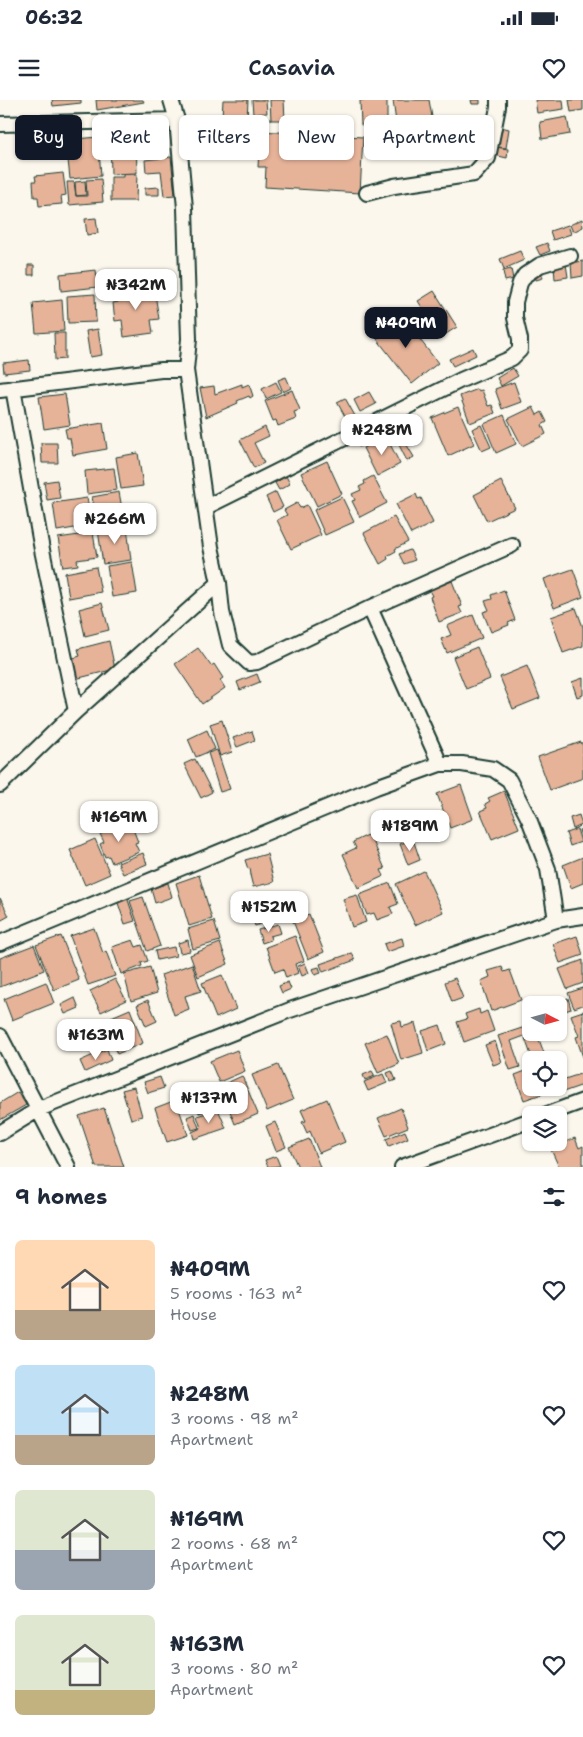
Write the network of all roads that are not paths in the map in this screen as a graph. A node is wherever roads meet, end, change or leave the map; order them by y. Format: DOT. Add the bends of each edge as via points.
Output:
graph roads {
  1 [pos="171,100"];
  2 [pos="498,100"];
  3 [pos="178,120"];
  4 [pos="0,124"];
  5 [pos="367,193"];
  6 [pos="570,256"];
  7 [pos="186,370"];
  8 [pos="6,389"];
  9 [pos="206,507"];
  10 [pos="512,545"];
  11 [pos="219,582"];
  12 [pos="370,608"];
  13 [pos="76,711"];
  14 [pos="440,764"];
  15 [pos="0,785"];
  16 [pos="583,916"];
  17 [pos="556,920"];
  18 [pos="0,943"];
  19 [pos="0,1036"];
  20 [pos="583,1101"];
  21 [pos="567,1107"];
  22 [pos="39,1109"];
  23 [pos="522,1123"];
  24 [pos="0,1133"];
  25 [pos="68,1167"];
  26 [pos="402,1167"];
  1 -- 3 [label="street"];
  2 -- 5 [label="street" via="488,158 474,174"];
  3 -- 4 [label="street"];
  3 -- 7 [label="street" via="188,299"];
  6 -- 9 [label="street" via="540,265 525,275 515,302 520,350 512,358 461,380"];
  7 -- 8 [label="street" via="161,370"];
  7 -- 9 [label="street"];
  8 -- 13 [label="street"];
  9 -- 11 [label="street" via="214,569"];
  10 -- 12 [label="street"];
  11 -- 12 [label="street" via="230,644 249,662 257,662"];
  11 -- 13 [label="street"];
  12 -- 14 [label="street"];
  13 -- 15 [label="street"];
  14 -- 17 [label="street" via="493,769 509,780 529,819 548,869"];
  14 -- 18 [label="street" via="376,787"];
  16 -- 17 [label="street"];
  17 -- 22 [label="street" via="290,1010"];
  19 -- 22 [label="street"];
  20 -- 21 [label="street"];
  22 -- 24 [label="street"];
  22 -- 25 [label="street"];
  23 -- 26 [label="street"];
}
